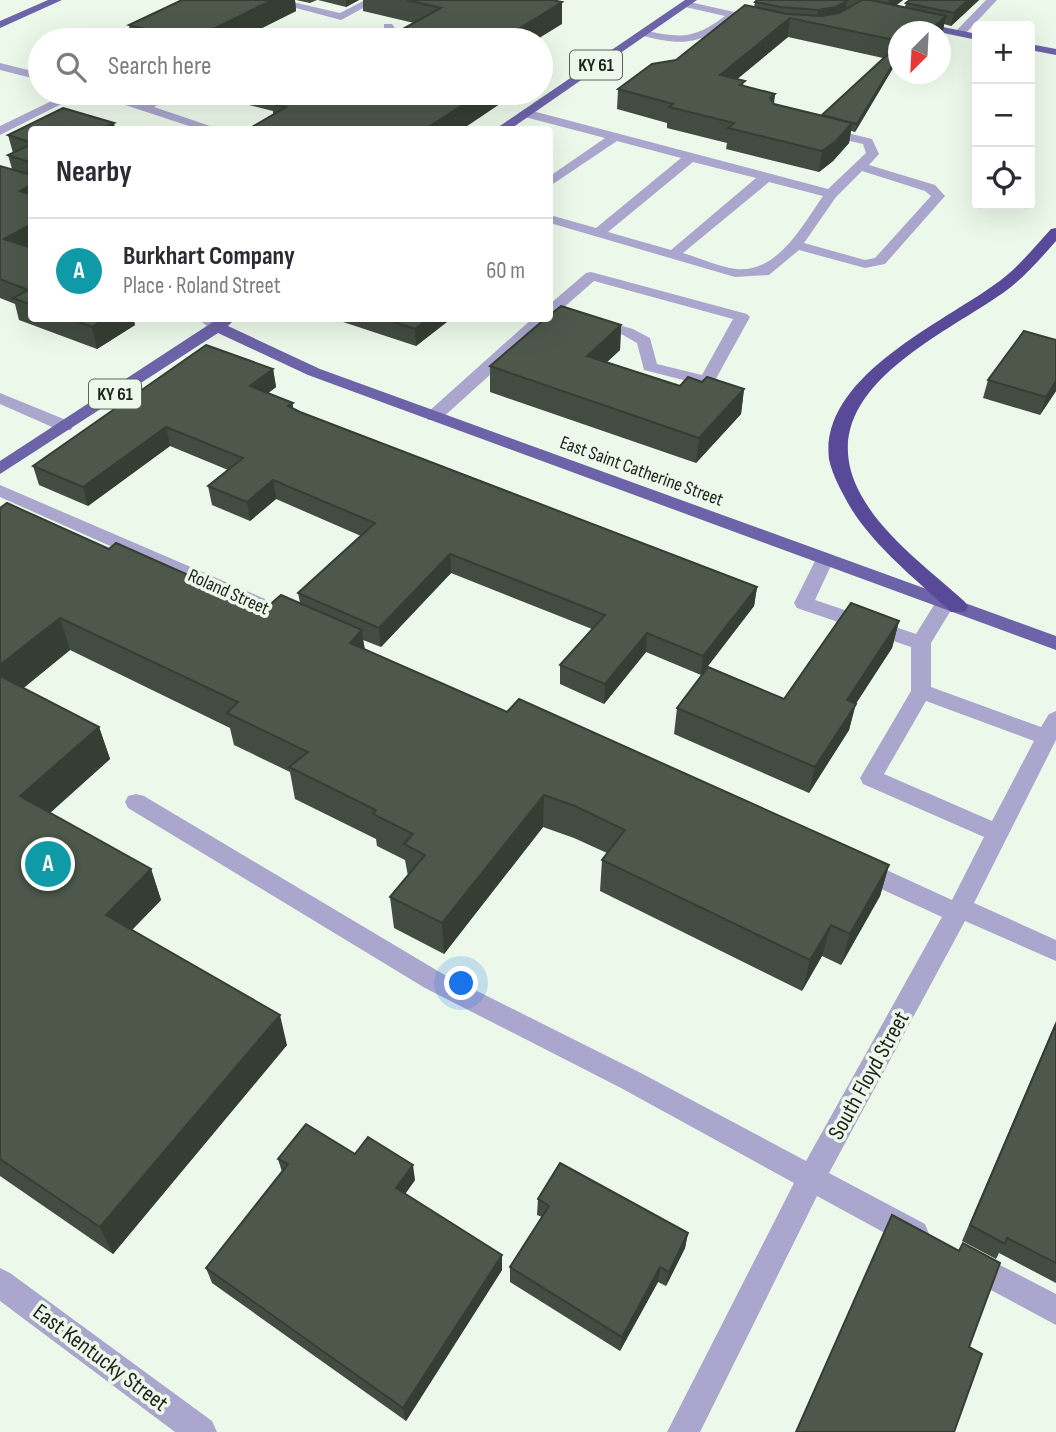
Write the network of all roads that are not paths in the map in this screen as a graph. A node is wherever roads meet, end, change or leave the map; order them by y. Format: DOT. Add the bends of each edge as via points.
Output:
graph roads {
  1 [pos="57,0"];
  2 [pos="271,0"];
  3 [pos="373,0"];
  4 [pos="992,0"];
  5 [pos="688,2"];
  6 [pos="733,15"];
  7 [pos="771,23"];
  8 [pos="0,24"];
  9 [pos="951,31"];
  10 [pos="643,33"];
  11 [pos="960,33"];
  12 [pos="972,36"];
  13 [pos="1035,48"];
  14 [pos="1056,52"];
  15 [pos="0,66"];
  16 [pos="28,74"];
  17 [pos="553,94"];
  18 [pos="53,105"];
  19 [pos="132,105"];
  20 [pos="154,105"];
  21 [pos="537,105"];
  22 [pos="147,110"];
  23 [pos="525,113"];
  24 [pos="163,126"];
  25 [pos="202,126"];
  26 [pos="506,126"];
  27 [pos="815,129"];
  28 [pos="0,131"];
  29 [pos="615,136"];
  30 [pos="691,157"];
  31 [pos="859,166"];
  32 [pos="766,177"];
  33 [pos="553,180"];
  34 [pos="831,194"];
  35 [pos="553,220"];
  36 [pos="1056,232"];
  37 [pos="598,233"];
  38 [pos="796,245"];
  39 [pos="673,255"];
  40 [pos="553,310"];
  41 [pos="553,315"];
  42 [pos="216,322"];
  43 [pos="219,322"];
  44 [pos="539,322"];
  45 [pos="0,398"];
  46 [pos="433,416"];
  47 [pos="65,426"];
  48 [pos="0,470"];
  49 [pos="0,490"];
  50 [pos="825,559"];
  51 [pos="952,605"];
  52 [pos="314,628"];
  53 [pos="921,643"];
  54 [pos="1056,643"];
  55 [pos="921,691"];
  56 [pos="1051,728"];
  57 [pos="136,802"];
  58 [pos="999,834"];
  59 [pos="844,861"];
  60 [pos="959,910"];
  61 [pos="1056,951"];
  62 [pos="811,1178"];
  63 [pos="0,1283"];
  64 [pos="1056,1310"];
  65 [pos="201,1432"];
  66 [pos="683,1432"];
  1 -- 8 [label="main road"];
  2 -- 3 [label="street" via="341,17"];
  4 -- 11 [label="street"];
  5 -- 6 [label="street"];
  5 -- 10 [label="main road, KY 61"];
  6 -- 7 [label="street"];
  6 -- 10 [label="street" via="703,38 693,40"];
  9 -- 11 [label="main road"];
  10 -- 17 [label="main road, KY 61"];
  11 -- 12 [label="main road"];
  13 -- 14 [label="main road"];
  15 -- 16 [label="street"];
  18 -- 28 [label="street"];
  19 -- 22 [label="street"];
  20 -- 22 [label="street"];
  21 -- 23 [label="main road, KY 61"];
  22 -- 24 [label="street"];
  22 -- 25 [label="street"];
  23 -- 26 [label="main road, KY 61"];
  23 -- 29 [label="street"];
  27 -- 31 [label="street" via="868,142 873,154"];
  29 -- 30 [label="street"];
  29 -- 33 [label="street"];
  30 -- 32 [label="street"];
  30 -- 37 [label="street"];
  31 -- 34 [label="street"];
  31 -- 38 [label="street" via="930,188 938,197 880,261 865,264"];
  32 -- 34 [label="street"];
  32 -- 39 [label="street"];
  34 -- 38 [label="street"];
  35 -- 37 [label="street"];
  36 -- 51 [label="highway" via="1000,287 903,352 861,389 839,429 841,471 851,494 894,547"];
  37 -- 39 [label="street"];
  38 -- 39 [label="street" via="764,272 735,273"];
  40 -- 41 [label="street" via="591,276 742,317 707,381 650,367 644,341 628,332"];
  42 -- 47 [label="main road, KY 61"];
  43 -- 46 [label="main road, East Saint Catherine Street" via="294,364"];
  44 -- 46 [label="street"];
  45 -- 47 [label="street"];
  46 -- 50 [label="main road, East Saint Catherine Street"];
  47 -- 48 [label="main road, KY 61"];
  49 -- 52 [label="street, Roland Street"];
  50 -- 51 [label="main road, East Saint Catherine Street"];
  50 -- 53 [label="street" via="804,603"];
  51 -- 53 [label="street"];
  51 -- 54 [label="main road, East Saint Catherine Street"];
  53 -- 55 [label="street"];
  55 -- 56 [label="street"];
  55 -- 58 [label="street" via="871,778"];
  56 -- 58 [label="street, South Floyd Street"];
  57 -- 62 [label="street" via="434,981"];
  58 -- 60 [label="street, South Floyd Street"];
  59 -- 60 [label="street"];
  60 -- 61 [label="street"];
  60 -- 62 [label="street, South Floyd Street"];
  62 -- 64 [label="street"];
  62 -- 66 [label="street, South Floyd Street"];
  63 -- 65 [label="street, East Kentucky Street"];
}
